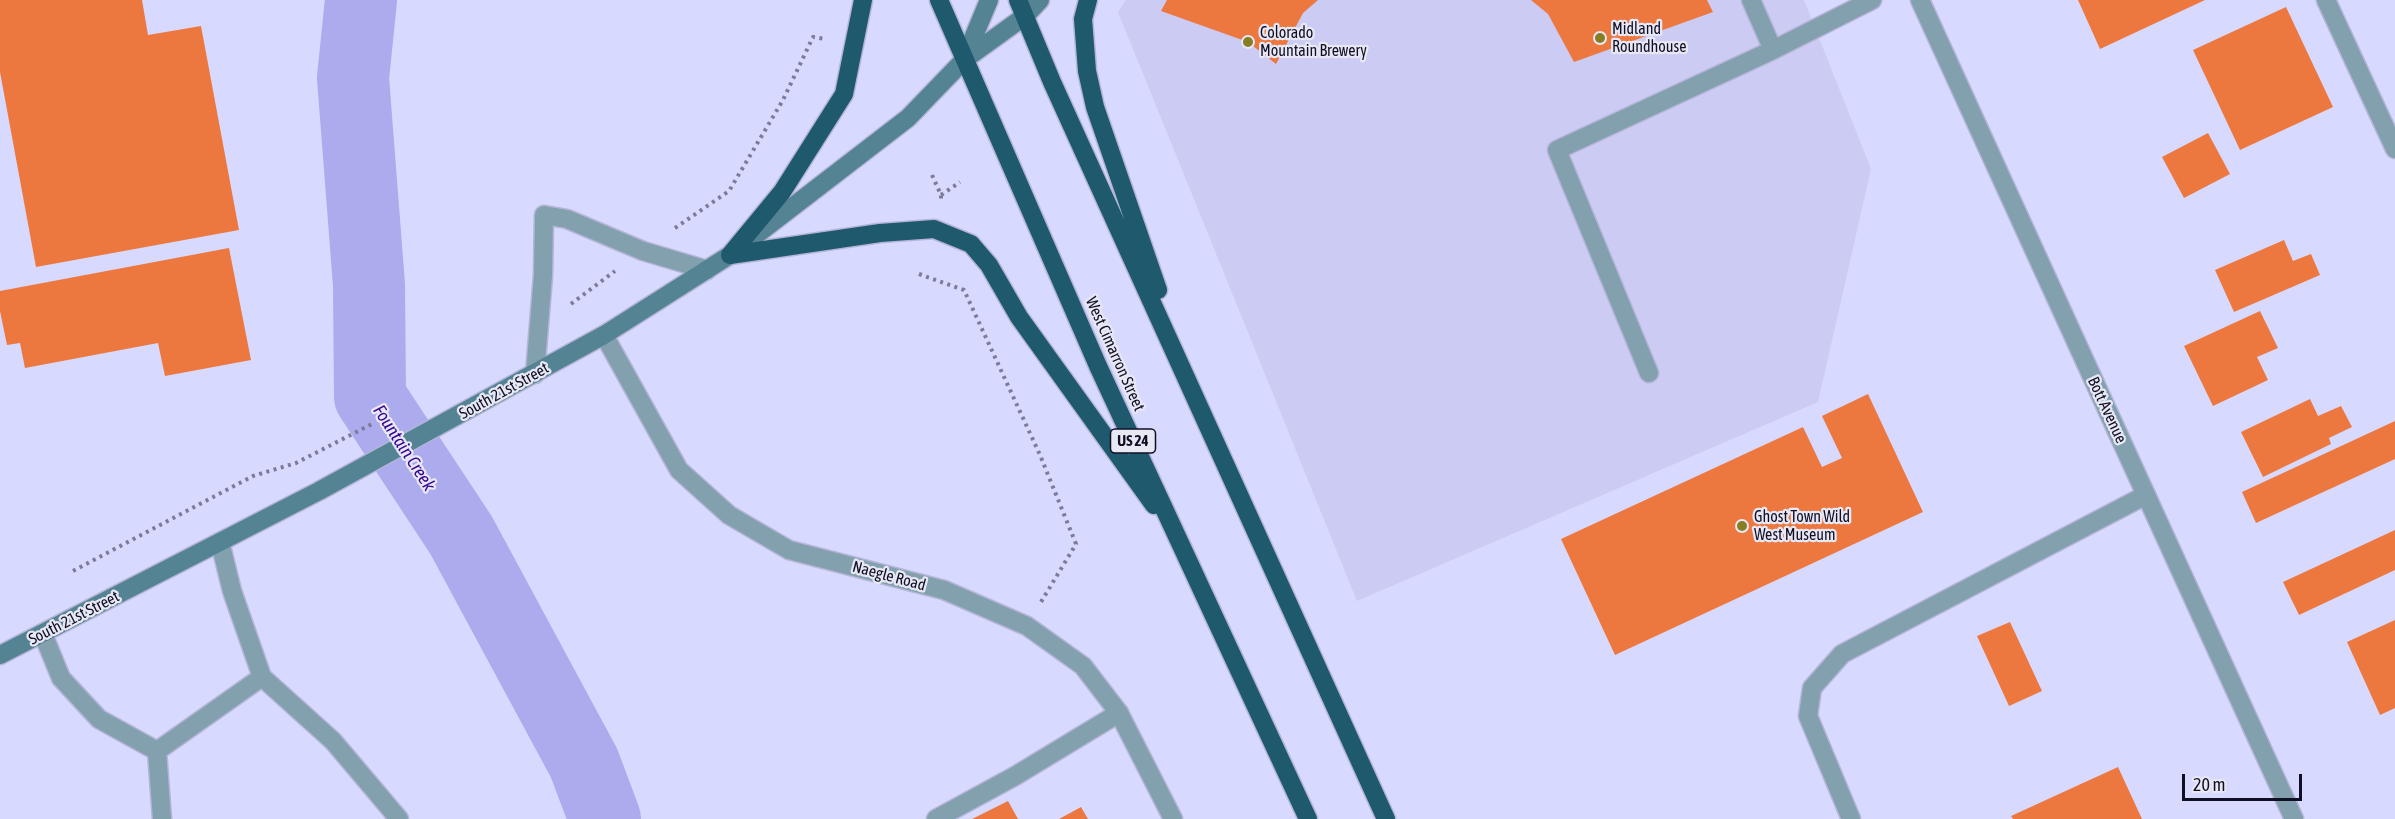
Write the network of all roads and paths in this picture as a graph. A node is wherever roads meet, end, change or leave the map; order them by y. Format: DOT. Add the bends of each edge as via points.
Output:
graph roads {
  1 [pos="863,0"];
  2 [pos="939,0"];
  3 [pos="989,0"];
  4 [pos="1040,0"];
  5 [pos="1088,0"];
  6 [pos="1752,0"];
  7 [pos="1872,0"];
  8 [pos="1920,0"];
  9 [pos="2326,0"];
  10 [pos="1022,8"];
  11 [pos="834,41"];
  12 [pos="1773,50"];
  13 [pos="964,60"];
  14 [pos="2395,149"];
  15 [pos="932,175"];
  16 [pos="960,182"];
  17 [pos="941,195"];
  18 [pos="940,203"];
  19 [pos="643,251"];
  20 [pos="730,255"];
  21 [pos="707,270"];
  22 [pos="919,274"];
  23 [pos="539,328"];
  24 [pos="603,335"];
  25 [pos="1649,373"];
  26 [pos="536,374"];
  27 [pos="1194,394"];
  28 [pos="296,463"];
  29 [pos="2146,495"];
  30 [pos="1180,541"];
  31 [pos="220,542"];
  32 [pos="73,571"];
  33 [pos="1027,626"];
  34 [pos="43,633"];
  35 [pos="0,655"];
  36 [pos="262,677"];
  37 [pos="1119,713"];
  38 [pos="157,751"];
  39 [pos="162,819"];
  40 [pos="399,819"];
  41 [pos="936,819"];
  42 [pos="1173,819"];
  43 [pos="1308,819"];
  44 [pos="1386,819"];
  45 [pos="1851,819"];
  46 [pos="2294,819"];
  1 -- 20 [label="highway" via="844,94 782,192"];
  2 -- 13 [label="highway, West Cimarron Street / US 24"];
  3 -- 13 [label="main road, South 21st Street"];
  4 -- 10 [label="main road, South 21st Street"];
  5 -- 27 [label="highway" via="1083,19 1087,71 1095,107"];
  6 -- 12 [label="street"];
  7 -- 12 [label="street"];
  8 -- 29 [label="street, Bott Avenue"];
  9 -- 14 [label="street"];
  10 -- 13 [label="main road, South 21st Street"];
  10 -- 27 [label="highway"];
  11 -- 19 [label="path" via="813,37 783,100 729,191"];
  12 -- 25 [label="street" via="1557,150"];
  13 -- 20 [label="main road, South 21st Street" via="908,118"];
  13 -- 30 [label="highway, West Cimarron Street / US 24" via="1098,366"];
  15 -- 17 [label="path"];
  16 -- 17 [label="path"];
  17 -- 18 [label="path"];
  19 -- 21 [label="street"];
  19 -- 23 [label="path"];
  19 -- 23 [label="street" via="567,219 544,215"];
  20 -- 21 [label="main road, South 21st Street"];
  20 -- 30 [label="highway" via="934,229 971,244 1025,326"];
  21 -- 24 [label="main road, South 21st Street"];
  22 -- 33 [label="path" via="964,290 1076,544"];
  23 -- 26 [label="street"];
  24 -- 26 [label="main road, South 21st Street"];
  24 -- 33 [label="street, Naegle Road" via="680,470 729,515 789,550 944,590"];
  26 -- 31 [label="main road, South 21st Street"];
  27 -- 44 [label="highway"];
  28 -- 32 [label="path" via="253,476"];
  29 -- 45 [label="street" via="1842,654 1812,688 1808,716"];
  29 -- 46 [label="street, Bott Avenue"];
  30 -- 43 [label="highway, West Cimarron Street / US 24"];
  31 -- 34 [label="main road, South 21st Street"];
  31 -- 36 [label="street" via="232,591"];
  33 -- 37 [label="street, Naegle Road" via="1083,666"];
  34 -- 35 [label="main road, South 21st Street"];
  34 -- 38 [label="street" via="61,678 99,719"];
  36 -- 38 [label="street"];
  36 -- 40 [label="street" via="333,741"];
  37 -- 41 [label="street"];
  37 -- 42 [label="street, Naegle Road"];
  38 -- 39 [label="street"];
}
